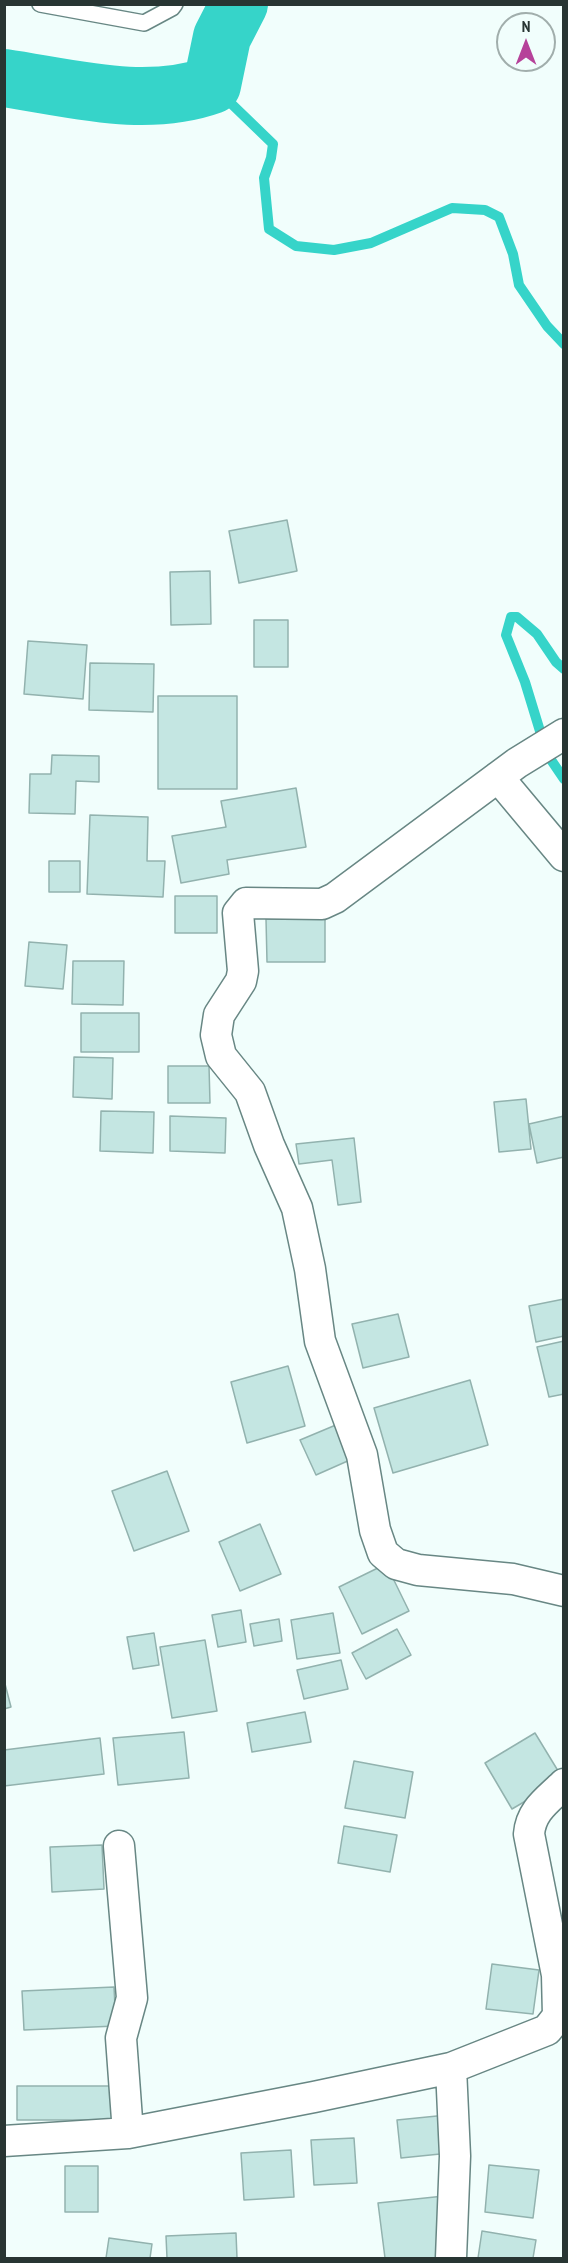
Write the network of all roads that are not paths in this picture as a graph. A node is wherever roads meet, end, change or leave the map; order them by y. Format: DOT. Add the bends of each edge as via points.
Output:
graph roads {
  1 [pos="40,4"];
  2 [pos="175,4"];
  3 [pos="564,734"];
  4 [pos="507,770"];
  5 [pos="564,856"];
  6 [pos="564,1591"];
  7 [pos="564,1784"];
  8 [pos="119,1846"];
  9 [pos="561,2023"];
  10 [pos="451,2068"];
  11 [pos="128,2133"];
  12 [pos="4,2141"];
  13 [pos="451,2259"];
  1 -- 2 [label="lane" via="144,22"];
  3 -- 4 [label="street"];
  4 -- 5 [label="street"];
  4 -- 6 [label="street" via="335,898 322,904 246,903 238,914 241,981 219,1015 216,1035 221,1056 250,1092 297,1209 320,1341 362,1455 375,1530 383,1553 396,1564 418,1570 513,1579"];
  7 -- 9 [label="street" via="534,1813 529,1834 557,1975"];
  8 -- 11 [label="street" via="132,1998 121,2038"];
  9 -- 10 [label="street"];
  10 -- 11 [label="street"];
  10 -- 13 [label="street" via="455,2156"];
  11 -- 12 [label="street"];
}
